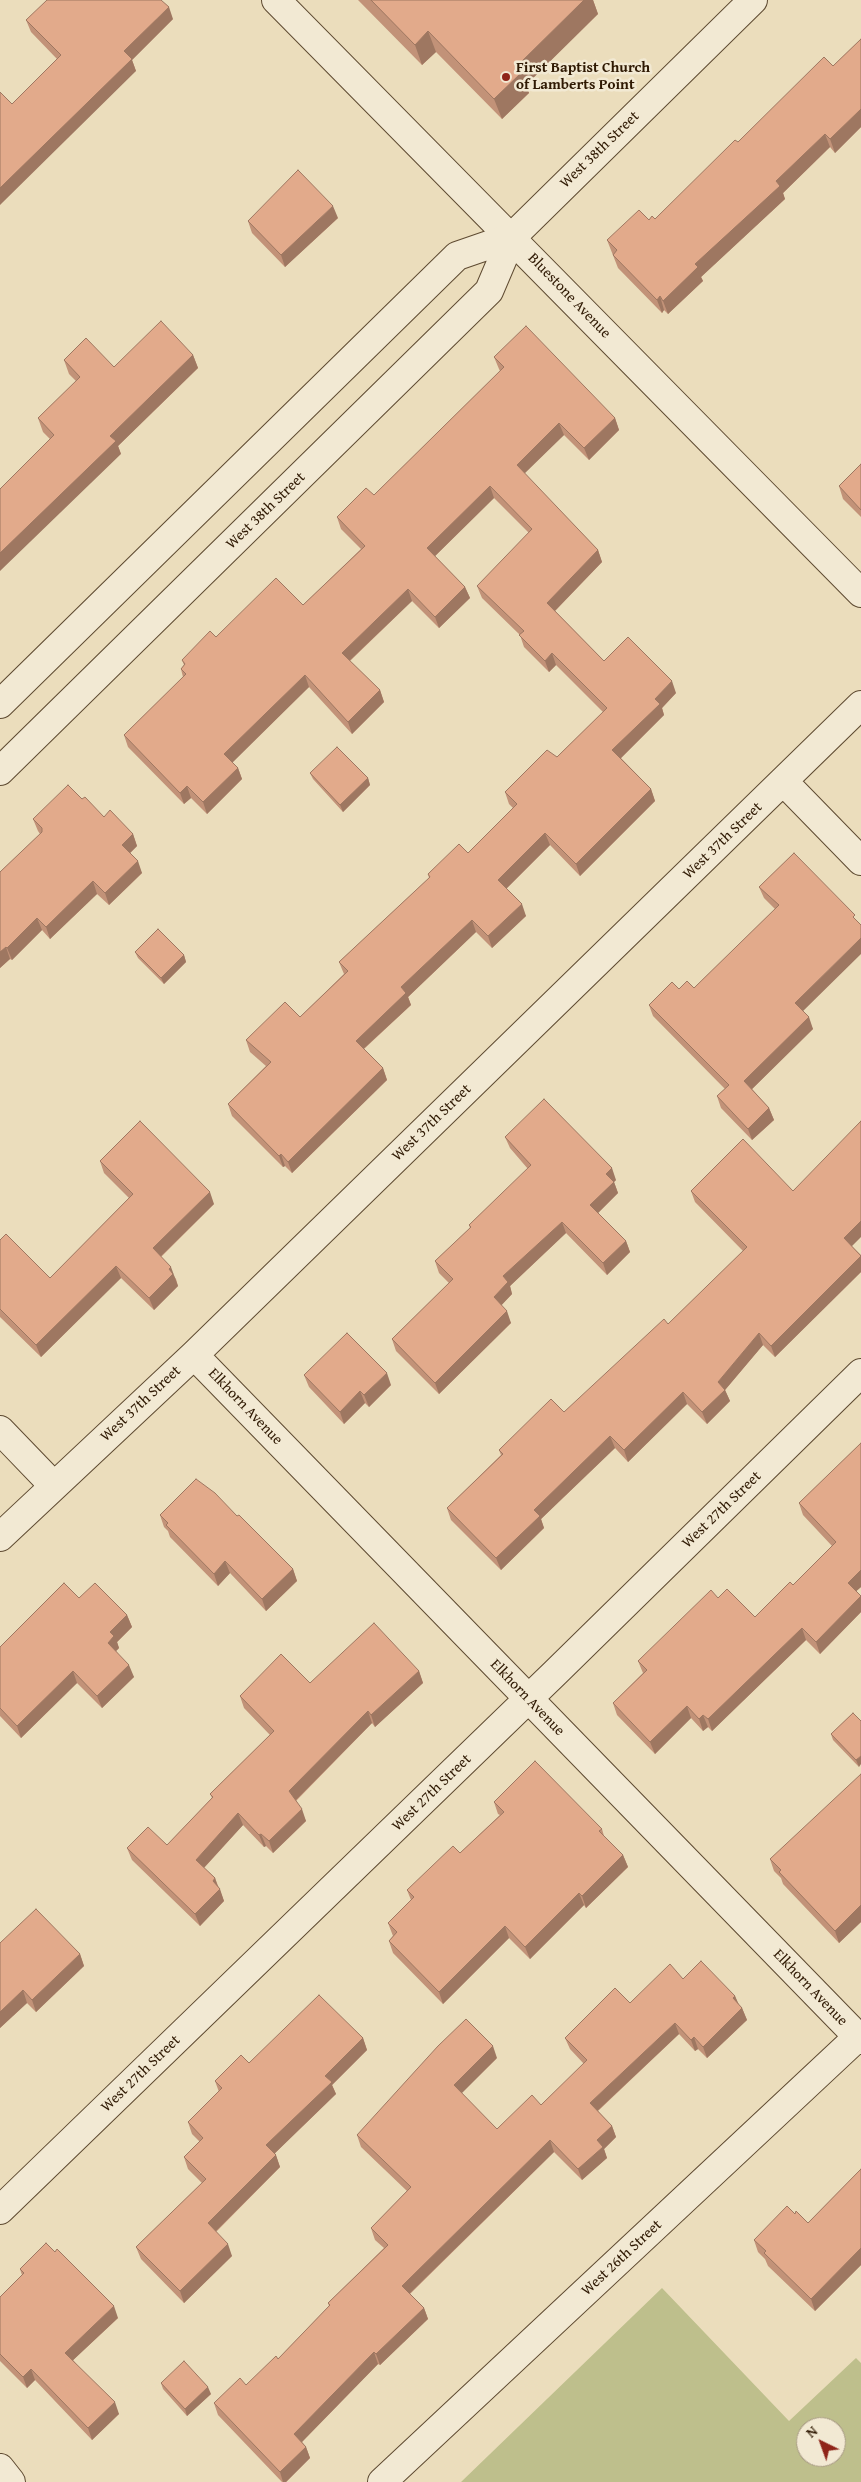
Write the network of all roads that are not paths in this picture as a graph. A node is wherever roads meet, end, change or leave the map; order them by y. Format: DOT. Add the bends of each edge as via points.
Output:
graph roads {
  1 [pos="276,0"];
  2 [pos="753,0"];
  3 [pos="512,237"];
  4 [pos="861,593"];
  5 [pos="0,704"];
  6 [pos="861,705"];
  7 [pos="0,771"];
  8 [pos="783,782"];
  9 [pos="861,861"];
  10 [pos="194,1355"];
  11 [pos="861,1373"];
  12 [pos="0,1430"];
  13 [pos="53,1485"];
  14 [pos="0,1537"];
  15 [pos="528,1700"];
  16 [pos="860,2037"];
  17 [pos="0,2210"];
  18 [pos="0,2468"];
  19 [pos="11,2482"];
  20 [pos="382,2482"];
  1 -- 3 [label="street, Bluestone Avenue"];
  2 -- 3 [label="street, West 38th Street"];
  3 -- 4 [label="street, Bluestone Avenue"];
  3 -- 5 [label="street, West 38th Street" via="457,256"];
  3 -- 7 [label="street, West 38th Street" via="489,291"];
  6 -- 8 [label="street, West 37th Street"];
  8 -- 9 [label="street"];
  8 -- 10 [label="street, West 37th Street"];
  10 -- 13 [label="street, West 37th Street"];
  10 -- 15 [label="street, Elkhorn Avenue"];
  11 -- 15 [label="street, West 27th Street"];
  12 -- 13 [label="street"];
  13 -- 14 [label="street, West 37th Street"];
  15 -- 16 [label="street, Elkhorn Avenue"];
  15 -- 17 [label="street, West 27th Street"];
  16 -- 20 [label="street, West 26th Street"];
  18 -- 19 [label="street"];
}
